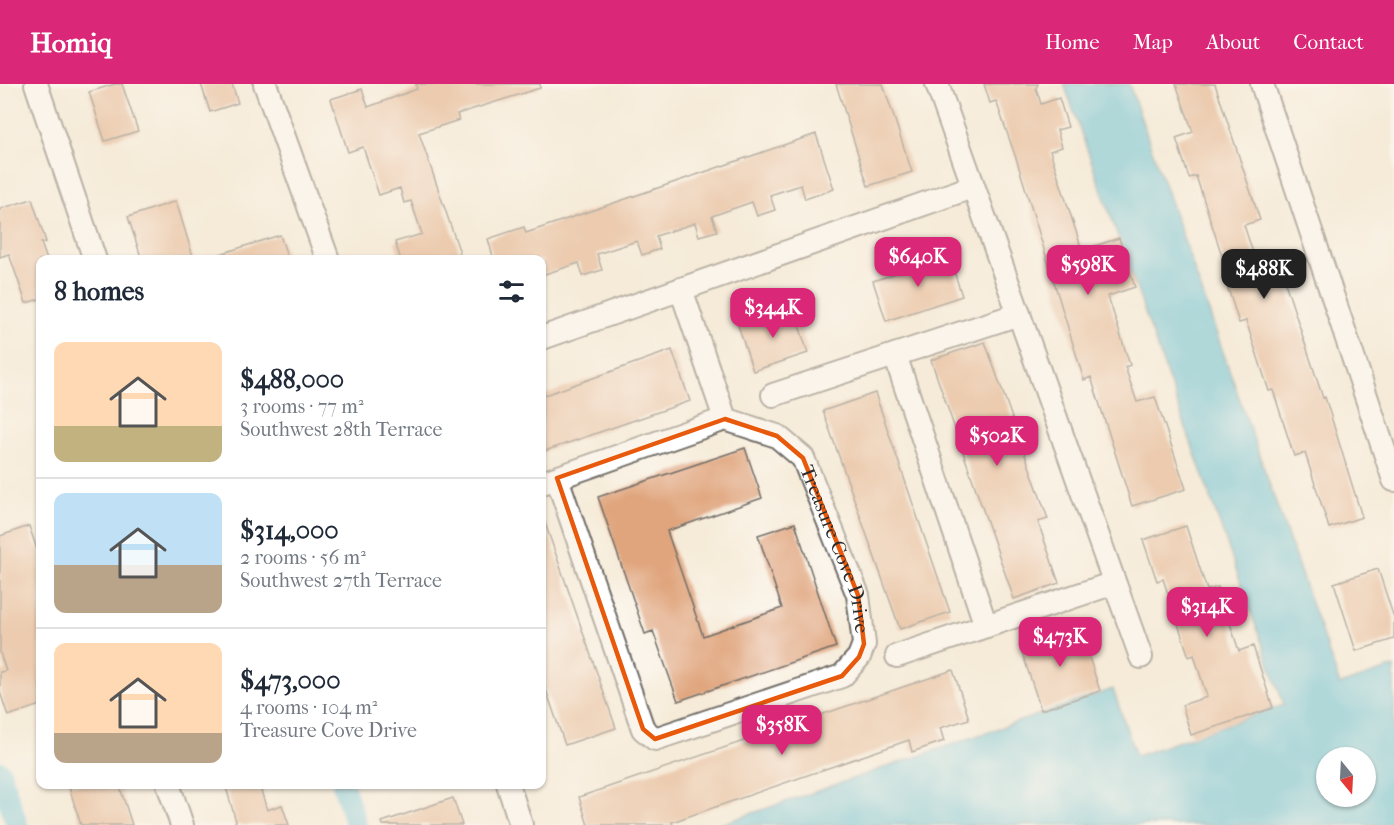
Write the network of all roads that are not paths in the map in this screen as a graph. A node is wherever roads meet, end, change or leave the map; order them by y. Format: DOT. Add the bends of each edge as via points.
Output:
graph roads {
  1 [pos="36,84"];
  2 [pos="265,84"];
  3 [pos="937,84"];
  4 [pos="1263,84"];
  5 [pos="972,187"];
  6 [pos="93,255"];
  7 [pos="326,255"];
  8 [pos="681,289"];
  9 [pos="1019,314"];
  10 [pos="546,337"];
  11 [pos="895,355"];
  12 [pos="773,395"];
  13 [pos="725,419"];
  14 [pos="549,480"];
  15 [pos="1394,480"];
  16 [pos="1114,583"];
  17 [pos="986,626"];
  18 [pos="897,656"];
  19 [pos="1141,657"];
  20 [pos="170,789"];
  21 [pos="510,789"];
  22 [pos="182,825"];
  23 [pos="522,825"];
  1 -- 6 [label="street"];
  2 -- 7 [label="street"];
  3 -- 5 [label="street"];
  4 -- 15 [label="street"];
  5 -- 8 [label="street"];
  5 -- 9 [label="street"];
  8 -- 10 [label="street"];
  8 -- 13 [label="street"];
  9 -- 11 [label="street"];
  9 -- 16 [label="street"];
  11 -- 12 [label="street"];
  11 -- 17 [label="street"];
  13 -- 14 [label="street, Treasure Cove Drive"];
  13 -- 14 [label="street, Treasure Cove Drive" via="777,436 803,458 858,595 864,644 859,657 842,676 655,739 643,729"];
  16 -- 17 [label="street"];
  16 -- 19 [label="street"];
  17 -- 18 [label="street"];
  20 -- 22 [label="street"];
  21 -- 23 [label="street"];
}
